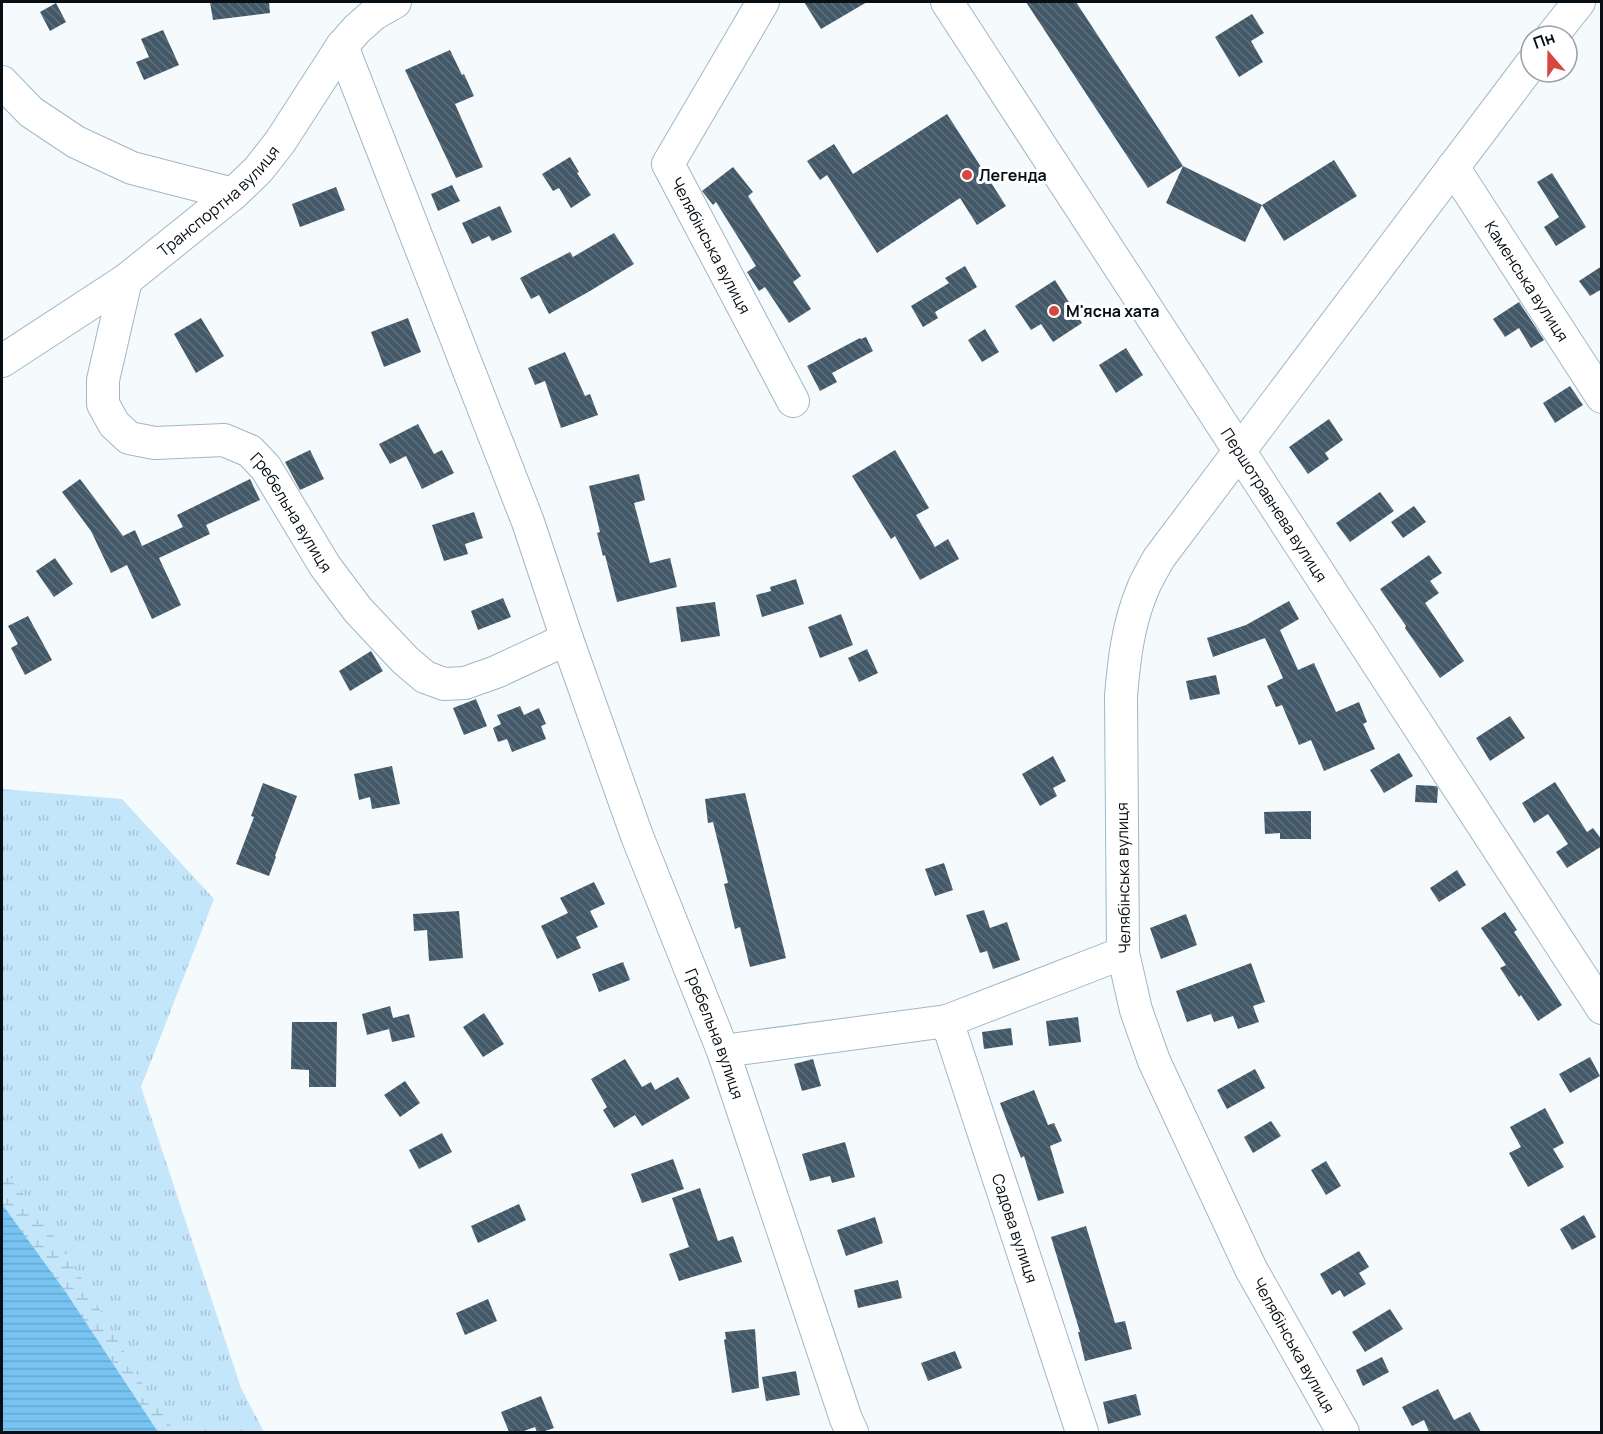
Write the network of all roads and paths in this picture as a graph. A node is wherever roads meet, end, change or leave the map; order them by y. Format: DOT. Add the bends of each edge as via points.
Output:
graph roads {
  1 [pos="763,2"];
  2 [pos="947,2"];
  3 [pos="1579,2"];
  4 [pos="377,6"];
  5 [pos="1562,24"];
  6 [pos="342,45"];
  7 [pos="1519,80"];
  8 [pos="2,82"];
  9 [pos="1453,167"];
  10 [pos="233,194"];
  11 [pos="126,280"];
  12 [pos="2,361"];
  13 [pos="1602,397"];
  14 [pos="793,401"];
  15 [pos="1239,451"];
  16 [pos="567,639"];
  17 [pos="1123,953"];
  18 [pos="1602,1008"];
  19 [pos="948,1021"];
  20 [pos="723,1051"];
  21 [pos="852,1432"];
  22 [pos="1082,1432"];
  23 [pos="1342,1432"];
  1 -- 14 [label="street, Челябінська вулиця" via="668,164"];
  2 -- 15 [label="street, Першотравнева вулиця"];
  3 -- 5 [label="street"];
  4 -- 6 [label="street, Транспортна вулиця"];
  6 -- 10 [label="street, Транспортна вулиця" via="280,142"];
  6 -- 16 [label="street, Гребельна вулиця" via="528,522"];
  7 -- 9 [label="street, Челябінська вулиця"];
  8 -- 10 [label="street" via="31,112 76,142 132,168"];
  9 -- 13 [label="street, Каменська вулиця"];
  9 -- 15 [label="street, Челябінська вулиця"];
  10 -- 11 [label="street, Транспортна вулиця"];
  11 -- 12 [label="street, Транспортна вулиця"];
  11 -- 16 [label="street, Гребельна вулиця" via="103,380 103,404 114,424 129,438 155,443 224,440 250,450 266,468 325,566 358,610 425,677 444,684 465,683"];
  15 -- 17 [label="street, Челябінська вулиця" via="1159,558 1142,590 1131,624 1121,696"];
  15 -- 18 [label="street, Першотравнева вулиця"];
  16 -- 20 [label="street, Гребельна вулиця" via="637,836"];
  17 -- 19 [label="street"];
  17 -- 23 [label="street, Челябінська вулиця" via="1136,1010 1154,1061 1251,1269"];
  19 -- 20 [label="street"];
  19 -- 22 [label="street, Садова вулиця"];
  20 -- 21 [label="street, Гребельна вулиця"];
}
